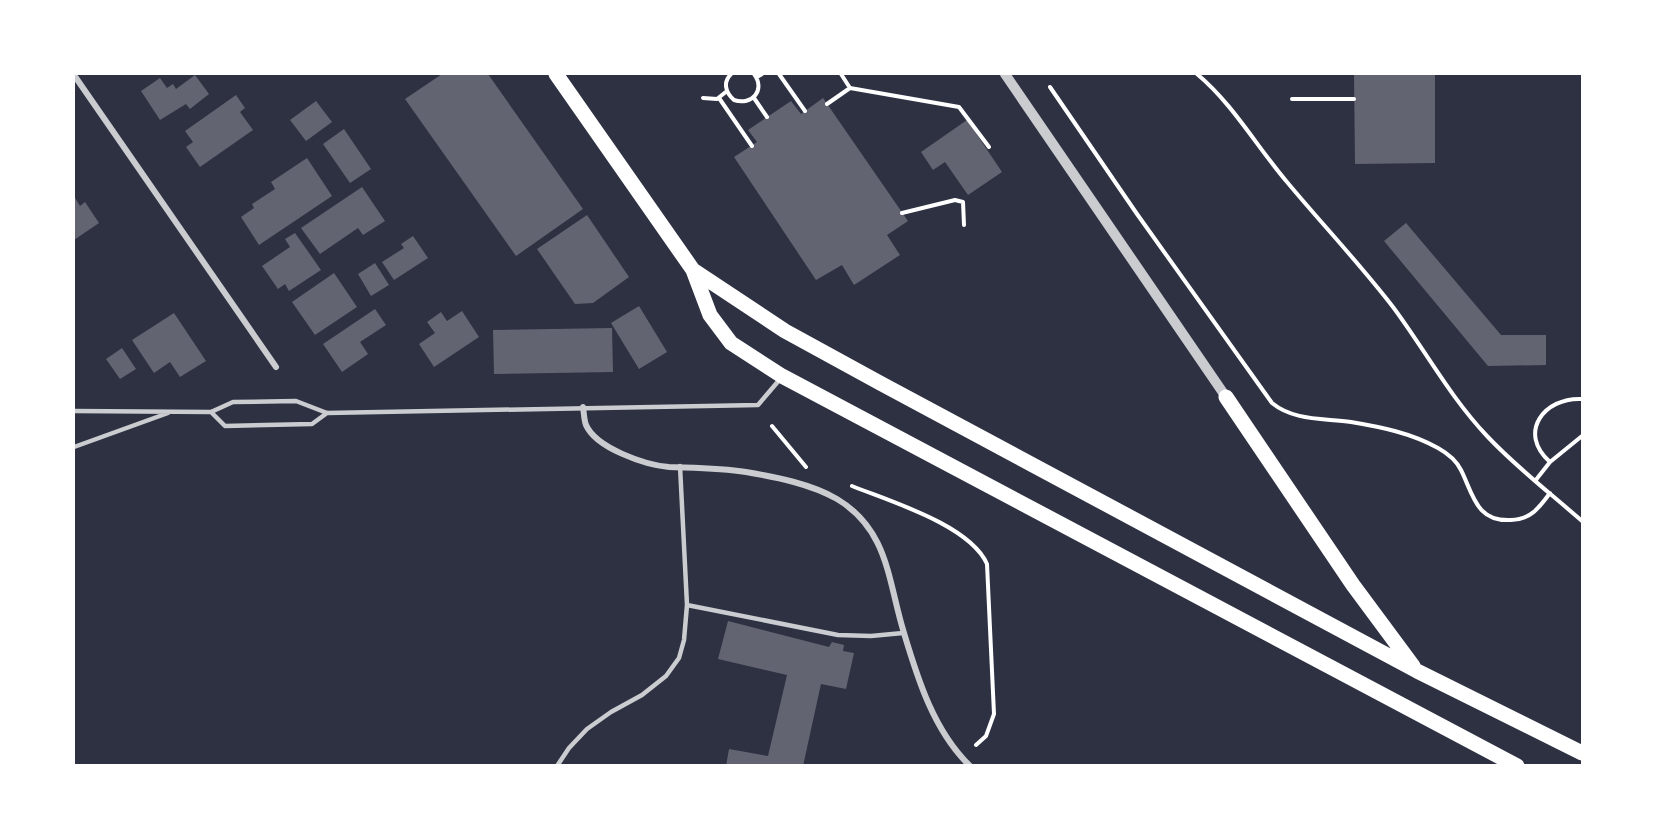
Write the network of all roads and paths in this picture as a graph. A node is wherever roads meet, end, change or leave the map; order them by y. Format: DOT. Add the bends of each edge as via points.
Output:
graph roads {
  1 [pos="556,74"];
  2 [pos="731,74"];
  3 [pos="762,74"];
  4 [pos="779,74"];
  5 [pos="841,74"];
  6 [pos="1005,74"];
  7 [pos="1197,74"];
  8 [pos="74,75"];
  9 [pos="755,75"];
  10 [pos="1050,87"];
  11 [pos="850,88"];
  12 [pos="727,91"];
  13 [pos="703,98"];
  14 [pos="719,98"];
  15 [pos="754,98"];
  16 [pos="1292,99"];
  17 [pos="1354,99"];
  18 [pos="827,104"];
  19 [pos="805,111"];
  20 [pos="767,117"];
  21 [pos="752,146"];
  22 [pos="989,147"];
  23 [pos="902,213"];
  24 [pos="964,225"];
  25 [pos="693,270"];
  26 [pos="276,367"];
  27 [pos="782,376"];
  28 [pos="1226,397"];
  29 [pos="1582,399"];
  30 [pos="583,407"];
  31 [pos="74,411"];
  32 [pos="174,411"];
  33 [pos="211,412"];
  34 [pos="327,412"];
  35 [pos="772,426"];
  36 [pos="1582,436"];
  37 [pos="74,447"];
  38 [pos="1550,462"];
  39 [pos="680,466"];
  40 [pos="811,470"];
  41 [pos="1535,481"];
  42 [pos="844,483"];
  43 [pos="1550,493"];
  44 [pos="1582,521"];
  45 [pos="687,604"];
  46 [pos="903,633"];
  47 [pos="1417,671"];
  48 [pos="976,745"];
  49 [pos="1582,753"];
  50 [pos="557,765"];
  51 [pos="970,765"];
  52 [pos="1517,765"];
  1 -- 25 [label="main road"];
  2 -- 12 [label="path" via="726,81"];
  3 -- 9 [label="path"];
  4 -- 19 [label="path"];
  5 -- 11 [label="path"];
  6 -- 28 [label="street"];
  7 -- 41 [label="path" via="1216,89 1287,182 1343,244 1486,435"];
  8 -- 26 [label="street"];
  9 -- 15 [label="path" via="759,88"];
  10 -- 43 [label="path" via="1272,403 1301,417 1353,422 1427,442 1455,460 1474,501 1496,519 1523,519 1536,511"];
  11 -- 18 [label="path"];
  11 -- 22 [label="path" via="959,107"];
  12 -- 14 [label="path"];
  12 -- 15 [label="path" via="739,102"];
  13 -- 14 [label="path"];
  14 -- 21 [label="path"];
  15 -- 20 [label="path"];
  16 -- 17 [label="path"];
  23 -- 24 [label="path" via="955,200 963,202"];
  25 -- 27 [label="main road" via="710,315 731,343"];
  25 -- 47 [label="main road" via="785,331"];
  27 -- 30 [label="lane" via="758,405"];
  27 -- 52 [label="main road"];
  28 -- 47 [label="main road" via="1353,585"];
  29 -- 38 [label="path" via="1556,403 1539,420 1536,443"];
  30 -- 34 [label="lane"];
  30 -- 39 [label="street" via="586,425 605,445 651,463"];
  31 -- 32 [label="lane"];
  32 -- 33 [label="lane"];
  32 -- 37 [label="lane"];
  33 -- 34 [label="lane" via="233,402 296,401"];
  33 -- 34 [label="lane" via="225,426 312,424"];
  35 -- 40 [label="path"];
  36 -- 38 [label="path"];
  38 -- 41 [label="path"];
  39 -- 45 [label="lane"];
  39 -- 46 [label="street" via="747,472 794,483 813,488 852,509 876,538 885,559"];
  41 -- 43 [label="path"];
  42 -- 48 [label="path" via="944,524 983,553 987,564 994,714 986,736"];
  43 -- 44 [label="path"];
  45 -- 46 [label="lane" via="838,635"];
  45 -- 50 [label="lane" via="680,658 666,676 587,729"];
  46 -- 51 [label="street" via="933,715"];
  47 -- 49 [label="main road"];
}
